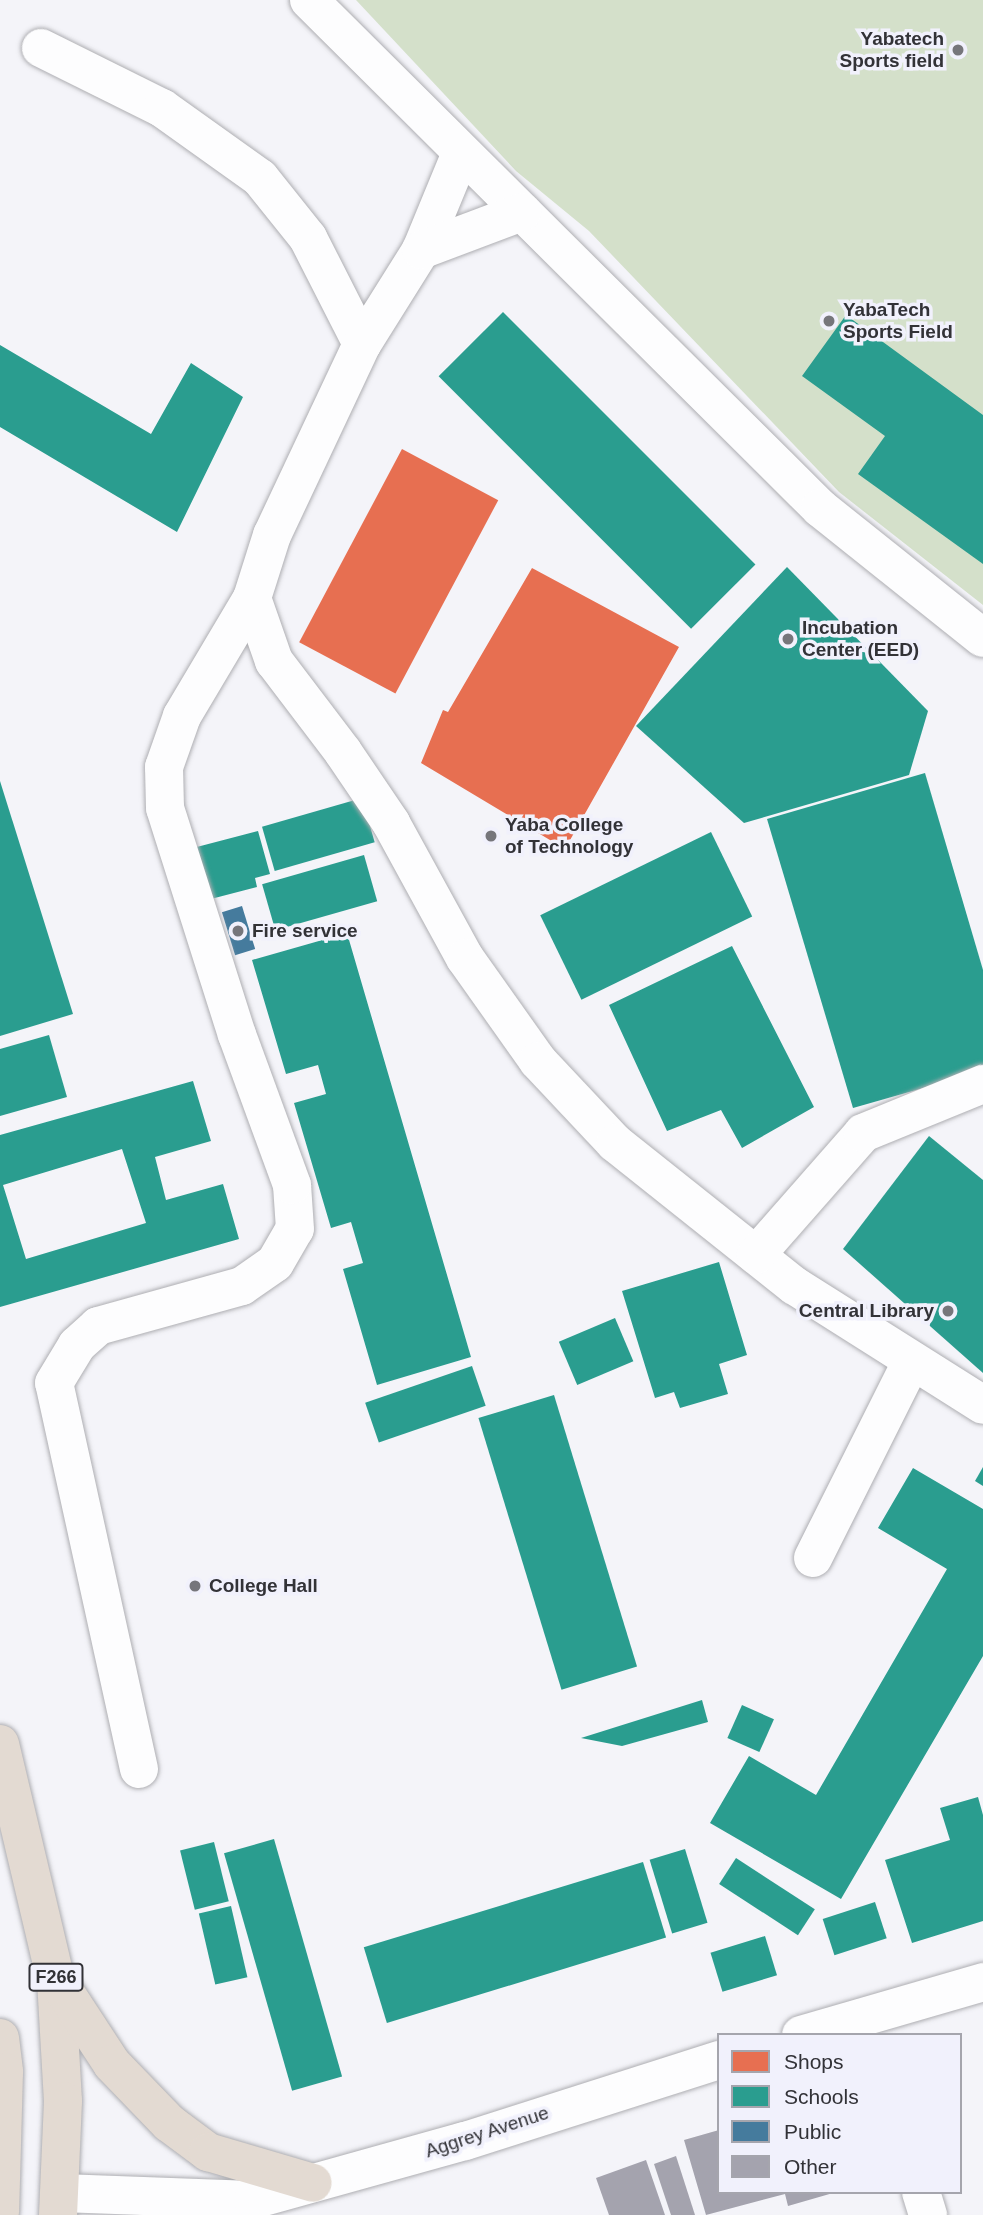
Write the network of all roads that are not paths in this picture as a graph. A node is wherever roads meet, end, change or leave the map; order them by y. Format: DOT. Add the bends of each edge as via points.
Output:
graph roads {
  1 [pos="309,0"];
  2 [pos="41,48"];
  3 [pos="461,153"];
  4 [pos="522,212"];
  5 [pos="421,250"];
  6 [pos="362,344"];
  7 [pos="252,598"];
  8 [pos="983,638"];
  9 [pos="983,1084"];
  10 [pos="755,1255"];
  11 [pos="912,1360"];
  12 [pos="983,1405"];
  13 [pos="813,1558"];
  14 [pos="0,1744"];
  15 [pos="139,1769"];
  16 [pos="57,1980"];
  17 [pos="983,1982"];
  18 [pos="866,2025"];
  19 [pos="814,2033"];
  20 [pos="0,2038"];
  21 [pos="717,2061"];
  22 [pos="313,2183"];
  23 [pos="922,2194"];
  24 [pos="59,2204"];
  25 [pos="246,2208"];
  26 [pos="0,2211"];
  27 [pos="928,2215"];
  1 -- 3 [label="street"];
  2 -- 6 [label="street" via="162,108 260,178 308,238"];
  3 -- 4 [label="street"];
  3 -- 5 [label="street"];
  4 -- 5 [label="street"];
  4 -- 8 [label="street" via="820,508"];
  5 -- 6 [label="street"];
  6 -- 7 [label="street" via="272,535"];
  7 -- 10 [label="street" via="274,661 391,823 465,958 538,1061 615,1143"];
  7 -- 15 [label="street" via="182,716 164,767 165,808 237,1035 292,1185 295,1229 275,1263 242,1286 98,1326 77,1345 54,1383"];
  9 -- 10 [label="street" via="863,1133"];
  10 -- 11 [label="street" via="795,1286"];
  11 -- 12 [label="street"];
  11 -- 13 [label="street"];
  14 -- 16 [label="highway, F266"];
  16 -- 22 [label="highway" via="112,2064 169,2123 208,2152"];
  16 -- 24 [label="highway, F266" via="63,2101"];
  17 -- 18 [label="street"];
  18 -- 19 [label="street"];
  20 -- 26 [label="highway" via="5,2071"];
  21 -- 22 [label="street, Aggrey Avenue" via="465,2141"];
  22 -- 25 [label="street, Aggrey Avenue"];
  23 -- 27 [label="street"];
  24 -- 25 [label="street, Aggrey Avenue"];
}
